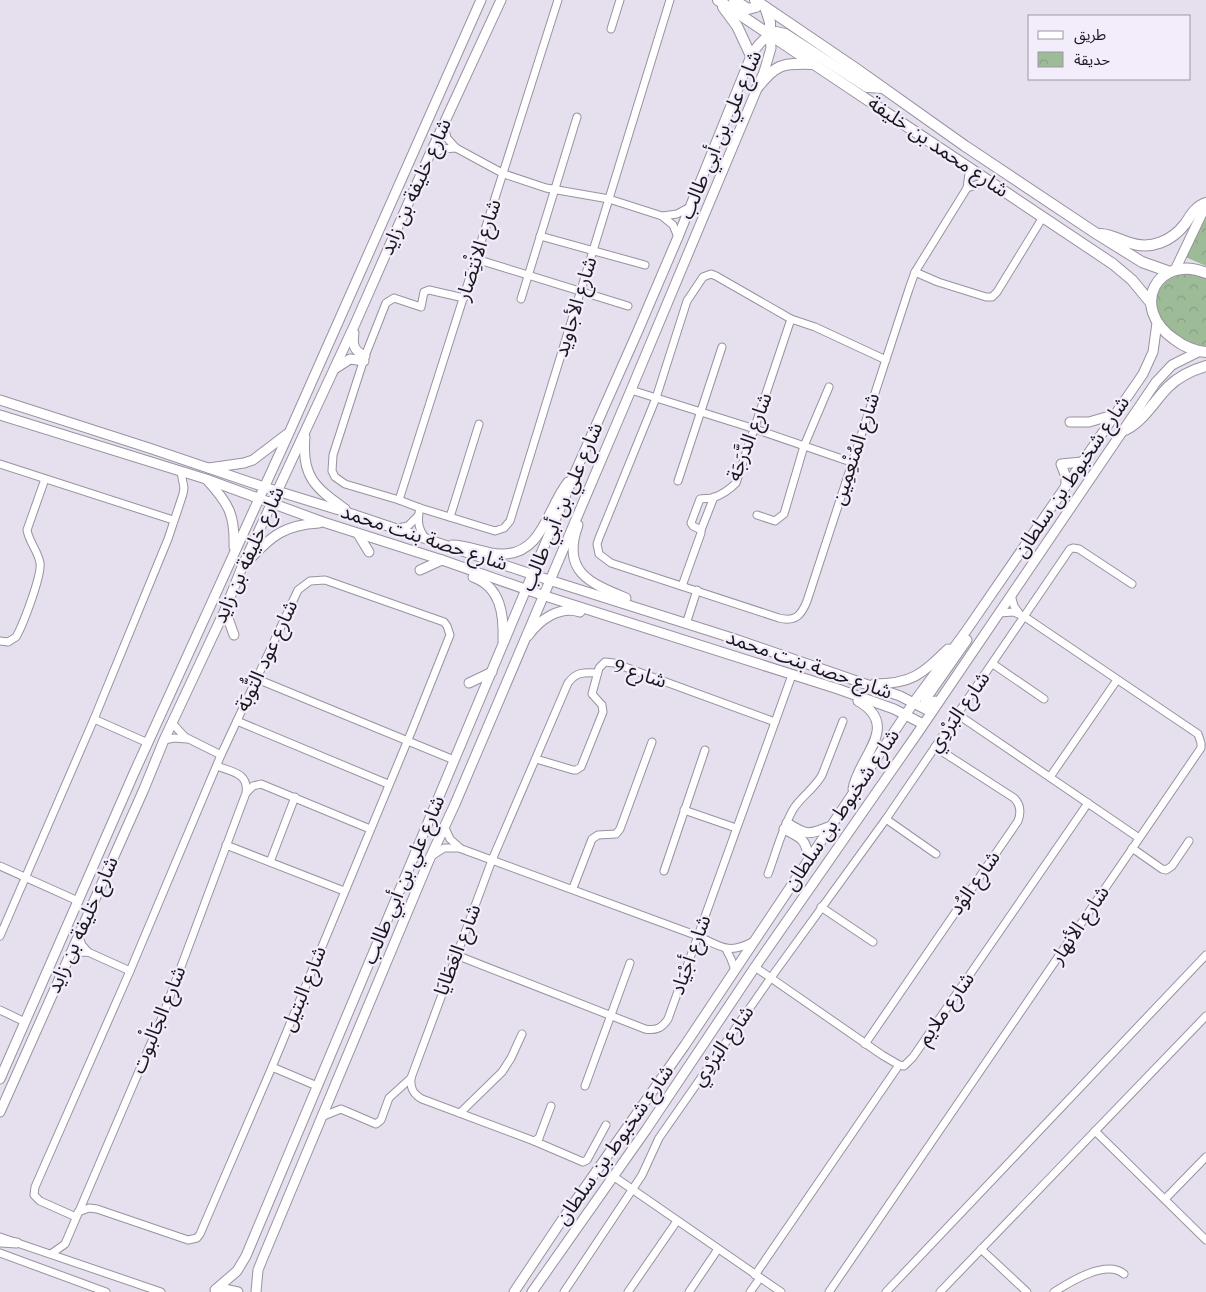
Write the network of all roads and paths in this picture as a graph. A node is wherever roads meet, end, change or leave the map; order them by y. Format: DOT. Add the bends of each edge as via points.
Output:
graph roads {
  1 [pos="480,0"];
  2 [pos="501,0"];
  3 [pos="558,0"];
  4 [pos="620,0"];
  5 [pos="670,0"];
  6 [pos="718,0"];
  7 [pos="734,0"];
  8 [pos="760,3"];
  9 [pos="611,29"];
  10 [pos="770,35"];
  11 [pos="751,56"];
  12 [pos="814,64"];
  13 [pos="757,88"];
  14 [pos="884,88"];
  15 [pos="577,117"];
  16 [pos="444,125"];
  17 [pos="456,148"];
  18 [pos="429,156"];
  19 [pos="970,168"];
  20 [pos="504,174"];
  21 [pos="990,180"];
  22 [pos="967,188"];
  23 [pos="554,190"];
  24 [pos="609,199"];
  25 [pos="1206,204"];
  26 [pos="691,206"];
  27 [pos="662,216"];
  28 [pos="1044,217"];
  29 [pos="1097,234"];
  30 [pos="540,236"];
  31 [pos="678,237"];
  32 [pos="593,251"];
  33 [pos="476,259"];
  34 [pos="645,265"];
  35 [pos="1172,271"];
  36 [pos="915,272"];
  37 [pos="1206,273"];
  38 [pos="528,275"];
  39 [pos="581,291"];
  40 [pos="464,298"];
  41 [pos="521,299"];
  42 [pos="1151,303"];
  43 [pos="628,306"];
  44 [pos="791,319"];
  45 [pos="1157,323"];
  46 [pos="355,324"];
  47 [pos="722,347"];
  48 [pos="1203,351"];
  49 [pos="365,359"];
  50 [pos="886,360"];
  51 [pos="1206,366"];
  52 [pos="334,370"];
  53 [pos="829,387"];
  54 [pos="631,390"];
  55 [pos="656,398"];
  56 [pos="0,400"];
  57 [pos="701,412"];
  58 [pos="0,415"];
  59 [pos="1113,415"];
  60 [pos="1070,422"];
  61 [pos="479,424"];
  62 [pos="755,429"];
  63 [pos="305,431"];
  64 [pos="1122,431"];
  65 [pos="289,433"];
  66 [pos="804,446"];
  67 [pos="851,462"];
  68 [pos="1082,462"];
  69 [pos="0,464"];
  70 [pos="208,468"];
  71 [pos="181,472"];
  72 [pos="574,474"];
  73 [pos="45,479"];
  74 [pos="206,479"];
  75 [pos="678,481"];
  76 [pos="590,484"];
  77 [pos="1066,485"];
  78 [pos="264,487"];
  79 [pos="277,491"];
  80 [pos="714,497"];
  81 [pos="258,498"];
  82 [pos="399,500"];
  83 [pos="272,504"];
  84 [pos="420,508"];
  85 [pos="352,514"];
  86 [pos="757,515"];
  87 [pos="418,516"];
  88 [pos="450,517"];
  89 [pos="173,520"];
  90 [pos="323,522"];
  91 [pos="396,529"];
  92 [pos="701,530"];
  93 [pos="358,534"];
  94 [pos="426,539"];
  95 [pos="442,544"];
  96 [pos="234,552"];
  97 [pos="369,552"];
  98 [pos="442,560"];
  99 [pos="242,567"];
  100 [pos="420,570"];
  101 [pos="533,574"];
  102 [pos="549,580"];
  103 [pos="1132,584"];
  104 [pos="682,586"];
  105 [pos="527,589"];
  106 [pos="696,590"];
  107 [pos="542,595"];
  108 [pos="1011,595"];
  109 [pos="987,600"];
  110 [pos="640,608"];
  111 [pos="225,610"];
  112 [pos="999,613"];
  113 [pos="1022,615"];
  114 [pos="618,619"];
  115 [pos="444,622"];
  116 [pos="686,624"];
  117 [pos="964,634"];
  118 [pos="234,635"];
  119 [pos="0,641"];
  120 [pos="502,647"];
  121 [pos="993,664"];
  122 [pos="492,672"];
  123 [pos="597,673"];
  124 [pos="792,675"];
  125 [pos="257,679"];
  126 [pos="1117,680"];
  127 [pos="469,682"];
  128 [pos="867,684"];
  129 [pos="502,690"];
  130 [pos="838,690"];
  131 [pos="941,698"];
  132 [pos="1044,699"];
  133 [pos="914,702"];
  134 [pos="931,712"];
  135 [pos="957,714"];
  136 [pos="906,715"];
  137 [pos="94,719"];
  138 [pos="237,721"];
  139 [pos="843,721"];
  140 [pos="775,722"];
  141 [pos="172,723"];
  142 [pos="923,724"];
  143 [pos="164,740"];
  144 [pos="190,740"];
  145 [pos="407,741"];
  146 [pos="652,742"];
  147 [pos="148,743"];
  148 [pos="935,747"];
  149 [pos="705,750"];
  150 [pos="221,755"];
  151 [pos="536,759"];
  152 [pos="454,760"];
  153 [pos="217,766"];
  154 [pos="1050,777"];
  155 [pos="388,784"];
  156 [pos="246,793"];
  157 [pos="852,795"];
  158 [pos="295,797"];
  159 [pos="1088,803"];
  160 [pos="684,810"];
  161 [pos="886,819"];
  162 [pos="444,826"];
  163 [pos="785,826"];
  164 [pos="831,826"];
  165 [pos="736,828"];
  166 [pos="370,829"];
  167 [pos="1139,838"];
  168 [pos="1190,841"];
  169 [pos="226,845"];
  170 [pos="459,848"];
  171 [pos="1132,848"];
  172 [pos="936,854"];
  173 [pos="430,858"];
  174 [pos="492,860"];
  175 [pos="808,860"];
  176 [pos="270,862"];
  177 [pos="0,866"];
  178 [pos="664,871"];
  179 [pos="768,874"];
  180 [pos="26,876"];
  181 [pos="574,888"];
  182 [pos="344,891"];
  183 [pos="78,901"];
  184 [pos="821,907"];
  185 [pos="78,934"];
  186 [pos="0,936"];
  187 [pos="698,936"];
  188 [pos="754,941"];
  189 [pos="873,942"];
  190 [pos="726,949"];
  191 [pos="88,952"];
  192 [pos="70,953"];
  193 [pos="456,955"];
  194 [pos="1206,955"];
  195 [pos="630,963"];
  196 [pos="755,967"];
  197 [pos="735,970"];
  198 [pos="130,971"];
  199 [pos="770,979"];
  200 [pos="0,1010"];
  201 [pos="611,1016"];
  202 [pos="1206,1016"];
  203 [pos="25,1022"];
  204 [pos="522,1034"];
  205 [pos="865,1044"];
  206 [pos="899,1065"];
  207 [pos="272,1067"];
  208 [pos="411,1078"];
  209 [pos="0,1079"];
  210 [pos="317,1086"];
  211 [pos="585,1086"];
  212 [pos="551,1106"];
  213 [pos="0,1112"];
  214 [pos="460,1113"];
  215 [pos="320,1117"];
  216 [pos="606,1125"];
  217 [pos="1094,1131"];
  218 [pos="534,1141"];
  219 [pos="1206,1157"];
  220 [pos="613,1176"];
  221 [pos="632,1190"];
  222 [pos="1165,1199"];
  223 [pos="77,1214"];
  224 [pos="677,1221"];
  225 [pos="1,1238"];
  226 [pos="1206,1240"];
  227 [pos="17,1243"];
  228 [pos="65,1244"];
  229 [pos="718,1249"];
  230 [pos="981,1249"];
  231 [pos="0,1253"];
  232 [pos="51,1254"];
  233 [pos="72,1261"];
  234 [pos="1124,1274"];
  235 [pos="758,1276"];
  236 [pos="213,1291"];
  237 [pos="106,1292"];
  238 [pos="161,1292"];
  239 [pos="238,1292"];
  240 [pos="256,1292"];
  241 [pos="514,1292"];
  242 [pos="532,1292"];
  243 [pos="564,1292"];
  244 [pos="628,1292"];
  245 [pos="689,1292"];
  246 [pos="750,1292"];
  247 [pos="781,1292"];
  248 [pos="829,1292"];
  249 [pos="886,1292"];
  250 [pos="940,1292"];
  251 [pos="1027,1292"];
  252 [pos="1054,1292"];
  1 -- 65 [label="main road, شارع خليفة بن زايد"];
  2 -- 16 [label="main road, شارع خليفة بن زايد"];
  3 -- 20 [label="street, شارع الانْتِصَار"];
  4 -- 9 [label="street"];
  5 -- 24 [label="street, شارع الأجاويد"];
  6 -- 10 [label="highway, شارع محمد بن خليفة"];
  6 -- 11 [label="highway"];
  7 -- 8 [label="highway" via="748,9 756,8"];
  8 -- 10 [label="highway" via="770,22"];
  8 -- 14 [label="highway, شارع محمد بن خليفة"];
  10 -- 11 [label="main road, شارع علي بن أبي طالب" via="757,45"];
  10 -- 12 [label="highway, شارع محمد بن خليفة"];
  10 -- 13 [label="main road, شارع علي بن أبي طالب" via="771,48"];
  10 -- 14 [label="highway" via="776,32 785,34 868,87"];
  11 -- 26 [label="main road, شارع علي بن أبي طالب"];
  12 -- 13 [label="highway" via="780,66"];
  12 -- 19 [label="highway, شارع محمد بن خليفة"];
  13 -- 54 [label="main road, شارع علي بن أبي طالب"];
  14 -- 29 [label="highway, شارع محمد بن خليفة"];
  15 -- 23 [label="street"];
  16 -- 17 [label="street" via="447,138"];
  16 -- 18 [label="main road, شارع خليفة بن زايد"];
  17 -- 18 [label="street" via="442,149"];
  17 -- 20 [label="street"];
  18 -- 46 [label="main road, شارع خليفة بن زايد"];
  19 -- 21 [label="highway, شارع محمد بن خليفة"];
  19 -- 22 [label="street, شارع المُنْعِمِين"];
  20 -- 23 [label="street"];
  20 -- 33 [label="street, شارع الانْتِصَار"];
  21 -- 22 [label="street"];
  21 -- 28 [label="highway, شارع محمد بن خليفة"];
  22 -- 36 [label="street, شارع المُنْعِمِين"];
  23 -- 24 [label="street"];
  23 -- 30 [label="street"];
  24 -- 27 [label="street"];
  24 -- 32 [label="street, شارع الأجاويد"];
  25 -- 29 [label="highway" via="1196,209 1177,234 1161,243 1137,245 1115,236"];
  25 -- 35 [label="main road"];
  26 -- 27 [label="street" via="678,214"];
  26 -- 31 [label="main road, شارع علي بن أبي طالب"];
  27 -- 31 [label="street"];
  28 -- 36 [label="street" via="992,297"];
  28 -- 42 [label="highway, شارع محمد بن خليفة" via="1113,264"];
  29 -- 35 [label="highway, شارع محمد بن خليفة" via="1142,262"];
  30 -- 32 [label="street"];
  30 -- 38 [label="street"];
  31 -- 72 [label="main road, شارع علي بن أبي طالب"];
  32 -- 34 [label="street"];
  32 -- 39 [label="street, شارع الأجاويد"];
  33 -- 38 [label="street"];
  33 -- 40 [label="street, شارع الانْتِصَار"];
  35 -- 37 [label="highway, شارع محمد بن خليفة" via="1186,268"];
  35 -- 42 [label="highway" via="1152,292"];
  36 -- 50 [label="street, شارع المُنْعِمِين"];
  38 -- 39 [label="street"];
  38 -- 41 [label="street"];
  39 -- 43 [label="street"];
  39 -- 88 [label="street, شارع الأجاويد" via="510,521 495,531"];
  40 -- 49 [label="street, شارع الأجاويد" via="428,290 424,292 421,307 391,298"];
  40 -- 82 [label="street, شارع الانْتِصَار"];
  42 -- 45 [label="highway"];
  44 -- 50 [label="street"];
  44 -- 55 [label="street, شارع المُنْعِمِين" via="716,276 708,275 699,281 687,302"];
  44 -- 62 [label="street, شارع الدَّرَجَة"];
  45 -- 48 [label="highway" via="1176,341"];
  45 -- 59 [label="main road, شارع شخبوط بن سلطان" via="1154,352"];
  46 -- 49 [label="main road" via="353,346"];
  46 -- 52 [label="main road, شارع خليفة بن زايد"];
  47 -- 57 [label="street"];
  48 -- 64 [label="main road, شارع شخبوط بن سلطان" via="1172,365"];
  49 -- 52 [label="main road" via="350,358"];
  49 -- 82 [label="street, شارع الأجاويد" via="333,455 332,471 345,484"];
  50 -- 67 [label="street, شارع المُنْعِمِين"];
  51 -- 64 [label="highway" via="1194,369 1174,382 1134,424"];
  52 -- 63 [label="main road, شارع خليفة بن زايد"];
  53 -- 66 [label="street"];
  54 -- 55 [label="street"];
  54 -- 76 [label="main road, شارع علي بن أبي طالب"];
  55 -- 57 [label="street"];
  55 -- 104 [label="street, شارع المُنْعِمِين" via="597,550 611,563"];
  56 -- 70 [label="main road, شارع حصة بنت محمد"];
  57 -- 62 [label="street"];
  57 -- 75 [label="street"];
  58 -- 71 [label="main road, شارع حصة بنت محمد"];
  59 -- 60 [label="main road" via="1089,422"];
  59 -- 68 [label="main road, شارع شخبوط بن سلطان"];
  61 -- 88 [label="street"];
  62 -- 66 [label="street"];
  62 -- 80 [label="street, شارع الدَّرَجَة" via="736,483"];
  63 -- 79 [label="main road, شارع خليفة بن زايد"];
  63 -- 85 [label="main road" via="307,472 321,491"];
  64 -- 108 [label="main road, شارع شخبوط بن سلطان"];
  65 -- 70 [label="main road" via="252,460"];
  65 -- 78 [label="main road, شارع خليفة بن زايد"];
  66 -- 67 [label="street"];
  66 -- 86 [label="street" via="784,514 775,521"];
  67 -- 106 [label="street, شارع المُنْعِمِين" via="807,601 799,616 790,620 779,618"];
  68 -- 77 [label="main road, شارع شخبوط بن سلطان"];
  68 -- 77 [label="main road" via="1061,464"];
  69 -- 73 [label="street"];
  70 -- 78 [label="main road, شارع حصة بنت محمد"];
  71 -- 74 [label="main road, شارع حصة بنت محمد"];
  71 -- 89 [label="street" via="184,488"];
  72 -- 95 [label="main road" via="560,491 542,529 520,551 500,554 464,545"];
  72 -- 101 [label="main road, شارع علي بن أبي طالب"];
  73 -- 89 [label="street"];
  73 -- 119 [label="street" via="27,530 40,563 38,577 16,637 8,642"];
  74 -- 81 [label="main road, شارع حصة بنت محمد"];
  74 -- 96 [label="main road" via="226,501 233,516"];
  76 -- 102 [label="main road, شارع علي بن أبي طالب"];
  76 -- 110 [label="main road" via="573,544 577,566 590,582 632,601"];
  77 -- 109 [label="main road, شارع شخبوط بن سلطان"];
  78 -- 79 [label="main road, شارع حصة بنت محمد"];
  78 -- 81 [label="main road, شارع خليفة بن زايد"];
  79 -- 83 [label="main road, شارع خليفة بن زايد"];
  79 -- 85 [label="main road, شارع حصة بنت محمد"];
  80 -- 92 [label="street"];
  80 -- 92 [label="street, شارع الدَّرَجَة" via="700,499 691,524"];
  81 -- 83 [label="main road, شارع حصة بنت محمد"];
  81 -- 96 [label="main road, شارع خليفة بن زايد"];
  82 -- 84 [label="street, شارع الأجاويد"];
  83 -- 90 [label="main road, شارع حصة بنت محمد"];
  83 -- 99 [label="main road, شارع خليفة بن زايد"];
  84 -- 87 [label="street"];
  84 -- 88 [label="street, شارع الأجاويد"];
  85 -- 91 [label="main road, شارع حصة بنت محمد"];
  87 -- 91 [label="street" via="408,526"];
  87 -- 94 [label="street"];
  89 -- 137 [label="street"];
  90 -- 93 [label="main road, شارع حصة بنت محمد"];
  90 -- 99 [label="main road" via="284,530 264,544"];
  91 -- 94 [label="main road, شارع حصة بنت محمد"];
  92 -- 104 [label="street"];
  93 -- 97 [label="main road"];
  93 -- 98 [label="main road, شارع حصة بنت محمد"];
  94 -- 95 [label="main road, شارع حصة بنت محمد"];
  95 -- 101 [label="main road, شارع حصة بنت محمد"];
  96 -- 147 [label="main road, شارع خليفة بن زايد"];
  98 -- 100 [label="main road"];
  98 -- 105 [label="main road, شارع حصة بنت محمد"];
  98 -- 120 [label="main road" via="456,570 482,580 495,595 504,622"];
  99 -- 111 [label="main road, شارع خليفة بن زايد"];
  101 -- 102 [label="main road, شارع حصة بنت محمد"];
  101 -- 105 [label="main road, شارع علي بن أبي طالب"];
  102 -- 107 [label="main road, شارع علي بن أبي طالب"];
  102 -- 110 [label="main road, شارع حصة بنت محمد"];
  103 -- 113 [label="street, شارع البَرْدِي" via="1073,548"];
  104 -- 106 [label="street, شارع المُنْعِمِين"];
  105 -- 107 [label="main road, شارع حصة بنت محمد"];
  105 -- 120 [label="main road, شارع علي بن أبي طالب"];
  106 -- 116 [label="street"];
  107 -- 114 [label="main road, شارع حصة بنت محمد"];
  107 -- 129 [label="main road, شارع علي بن أبي طالب"];
  108 -- 112 [label="main road, شارع شخبوط بن سلطان"];
  108 -- 113 [label="street" via="1014,606"];
  109 -- 117 [label="main road, شارع شخبوط بن سلطان"];
  109 -- 131 [label="main road" via="979,622 925,701 929,704"];
  110 -- 116 [label="main road, شارع حصة بنت محمد"];
  111 -- 118 [label="main road"];
  111 -- 141 [label="main road, شارع خليفة بن زايد"];
  112 -- 113 [label="street" via="1009,611"];
  112 -- 131 [label="main road, شارع شخبوط بن سلطان"];
  113 -- 121 [label="street, شارع البَرْدِي"];
  113 -- 126 [label="street, شارع الأنهار"];
  114 -- 124 [label="main road, شارع حصة بنت محمد"];
  114 -- 129 [label="main road" via="604,619 574,610 550,616 529,635"];
  115 -- 125 [label="street, شارع عود التُّوبَة" via="325,580 310,581 301,586 296,595"];
  115 -- 145 [label="street, شارع البتيل" via="450,634"];
  116 -- 128 [label="main road, شارع حصة بنت محمد"];
  117 -- 128 [label="main road" via="916,676 897,683"];
  117 -- 133 [label="main road, شارع شخبوط بن سلطان"];
  120 -- 122 [label="main road, شارع علي بن أبي طالب"];
  121 -- 132 [label="street, شارع البَرْدِي"];
  121 -- 135 [label="street, شارع البَرْدِي"];
  122 -- 127 [label="main road"];
  122 -- 152 [label="main road, شارع علي بن أبي طالب"];
  123 -- 140 [label="street, شارع 9" via="602,663 614,663"];
  123 -- 151 [label="street, شارع العَطَايَا" via="582,672 571,679"];
  123 -- 151 [label="street, شارع 9" via="592,694 602,704 603,712 581,767 573,770"];
  124 -- 130 [label="main road, شارع حصة بنت محمد"];
  124 -- 140 [label="street, شارع أجْيَاد"];
  125 -- 138 [label="street, شارع عود التُّوبَة"];
  125 -- 145 [label="street"];
  126 -- 154 [label="street"];
  126 -- 167 [label="street, شارع الأنهار" via="1198,734 1201,743 1198,753"];
  128 -- 133 [label="main road, شارع حصة بنت محمد"];
  129 -- 162 [label="main road, شارع علي بن أبي طالب"];
  130 -- 136 [label="main road, شارع حصة بنت محمد"];
  130 -- 157 [label="main road" via="870,709 877,726 874,744 858,774"];
  131 -- 134 [label="main road, شارع شخبوط بن سلطان"];
  133 -- 134 [label="main road, شارع حصة بنت محمد"];
  133 -- 136 [label="main road, شارع شخبوط بن سلطان"];
  134 -- 142 [label="main road, شارع شخبوط بن سلطان"];
  135 -- 148 [label="street, شارع البَرْدِي"];
  135 -- 154 [label="street"];
  136 -- 142 [label="main road, شارع حصة بنت محمد"];
  136 -- 157 [label="main road, شارع شخبوط بن سلطان"];
  137 -- 147 [label="street"];
  137 -- 180 [label="street"];
  138 -- 150 [label="street, شارع عود التُّوبَة"];
  138 -- 155 [label="street"];
  139 -- 163 [label="street" via="822,775 798,803"];
  140 -- 165 [label="street, شارع أجْيَاد"];
  141 -- 143 [label="main road, شارع خليفة بن زايد"];
  141 -- 144 [label="street"];
  142 -- 196 [label="main road, شارع شخبوط بن سلطان"];
  143 -- 144 [label="street"];
  143 -- 185 [label="main road, شارع خليفة بن زايد"];
  144 -- 150 [label="street"];
  145 -- 152 [label="street"];
  145 -- 155 [label="street, شارع البتيل"];
  146 -- 181 [label="street" via="620,829 616,834 598,834 592,840"];
  147 -- 183 [label="main road, شارع خليفة بن زايد"];
  148 -- 161 [label="street, شارع البَرْدِي"];
  148 -- 205 [label="street, شارع الوُد" via="1014,798 1019,804 1020,816"];
  149 -- 160 [label="street"];
  150 -- 153 [label="street, شارع عود التُّوبَة"];
  151 -- 174 [label="street, شارع العَطَايَا"];
  152 -- 210 [label="main road, شارع علي بن أبي طالب"];
  153 -- 156 [label="street" via="243,778 247,785"];
  153 -- 198 [label="street, شارع عود التُّوبَة"];
  154 -- 159 [label="street"];
  155 -- 166 [label="street, شارع البتيل"];
  156 -- 158 [label="street" via="261,784"];
  156 -- 169 [label="street, شارع الجَالْبوت"];
  157 -- 164 [label="main road, شارع شخبوط بن سلطان"];
  158 -- 166 [label="street"];
  158 -- 176 [label="street"];
  159 -- 167 [label="street"];
  159 -- 206 [label="street, شارع ملايم" via="908,1064"];
  160 -- 165 [label="street"];
  160 -- 178 [label="street"];
  161 -- 172 [label="street"];
  161 -- 184 [label="street, شارع البَرْدِي"];
  162 -- 170 [label="street"];
  162 -- 173 [label="main road, شارع علي بن أبي طالب"];
  163 -- 164 [label="main road" via="807,834"];
  163 -- 175 [label="main road" via="804,841"];
  163 -- 179 [label="street"];
  164 -- 175 [label="main road, شارع شخبوط بن سلطان"];
  165 -- 187 [label="street, شارع أجْيَاد"];
  166 -- 182 [label="street, شارع البتيل"];
  167 -- 171 [label="street, شارع الأنهار"];
  168 -- 171 [label="street" via="1166,870"];
  169 -- 176 [label="street"];
  169 -- 223 [label="street, شارع الجَالْبوت" via="158,1026"];
  170 -- 173 [label="street" via="444,848"];
  170 -- 174 [label="street"];
  171 -- 248 [label="street, شارع الأنهار"];
  173 -- 215 [label="main road, شارع علي بن أبي طالب"];
  174 -- 181 [label="street"];
  174 -- 193 [label="street, شارع العَطَايَا"];
  175 -- 188 [label="main road, شارع شخبوط بن سلطان"];
  176 -- 182 [label="street"];
  177 -- 180 [label="street"];
  180 -- 183 [label="street"];
  180 -- 186 [label="street"];
  181 -- 187 [label="street"];
  182 -- 207 [label="street, شارع البتيل"];
  183 -- 203 [label="main road, شارع خليفة بن زايد"];
  184 -- 189 [label="street"];
  184 -- 199 [label="street, شارع البَرْدِي"];
  185 -- 191 [label="street"];
  185 -- 192 [label="main road, شارع خليفة بن زايد"];
  187 -- 190 [label="street"];
  187 -- 201 [label="street, شارع أجْيَاد" via="665,1023 652,1030"];
  188 -- 190 [label="street"];
  188 -- 197 [label="main road, شارع شخبوط بن سلطان"];
  190 -- 197 [label="street"];
  191 -- 192 [label="street"];
  191 -- 198 [label="street"];
  192 -- 213 [label="main road, شارع خليفة بن زايد"];
  193 -- 201 [label="street, شارع أجْيَاد"];
  193 -- 208 [label="street, شارع العَطَايَا"];
  194 -- 249 [label="street"];
  195 -- 201 [label="street"];
  196 -- 199 [label="street"];
  196 -- 220 [label="main road, شارع شخبوط بن سلطان"];
  197 -- 241 [label="main road, شارع شخبوط بن سلطان"];
  198 -- 223 [label="street, شارع عود التُّوبَة" via="34,1192 40,1201"];
  199 -- 205 [label="street"];
  199 -- 221 [label="street, شارع البَرْدِي" via="659,1138"];
  200 -- 203 [label="street"];
  201 -- 211 [label="street"];
  202 -- 217 [label="street"];
  203 -- 209 [label="main road, شارع خليفة بن زايد"];
  204 -- 214 [label="street" via="502,1072"];
  205 -- 206 [label="street"];
  206 -- 235 [label="street, شارع ملايم"];
  207 -- 210 [label="street"];
  207 -- 223 [label="street, شارع البتيل" via="197,1238 188,1240 97,1209 89,1208"];
  208 -- 214 [label="street" via="411,1089 418,1097"];
  208 -- 215 [label="street" via="389,1098 381,1120 376,1124 341,1109"];
  210 -- 236 [label="main road, شارع علي بن أبي طالب" via="242,1263 226,1282"];
  212 -- 218 [label="street" via="539,1138"];
  214 -- 218 [label="street"];
  215 -- 240 [label="main road, شارع علي بن أبي طالب" via="258,1270"];
  216 -- 218 [label="street" via="583,1162"];
  217 -- 222 [label="street"];
  217 -- 230 [label="street"];
  219 -- 222 [label="street"];
  220 -- 221 [label="street"];
  220 -- 242 [label="main road, شارع شخبوط بن سلطان"];
  221 -- 224 [label="street"];
  221 -- 243 [label="street, شارع البَرْدِي"];
  222 -- 226 [label="street"];
  223 -- 228 [label="street, شارع الجَالْبوت"];
  224 -- 229 [label="street"];
  224 -- 244 [label="street"];
  225 -- 227 [label="main road"];
  227 -- 232 [label="street"];
  228 -- 232 [label="street"];
  228 -- 233 [label="street"];
  229 -- 235 [label="street"];
  229 -- 245 [label="street"];
  230 -- 250 [label="street"];
  230 -- 251 [label="street"];
  231 -- 237 [label="street"];
  232 -- 233 [label="street"];
  233 -- 238 [label="street"];
  234 -- 252 [label="street" via="1106,1269"];
  235 -- 246 [label="street, شارع ملايم"];
  235 -- 247 [label="street"];
  236 -- 239 [label="main road"];
}
